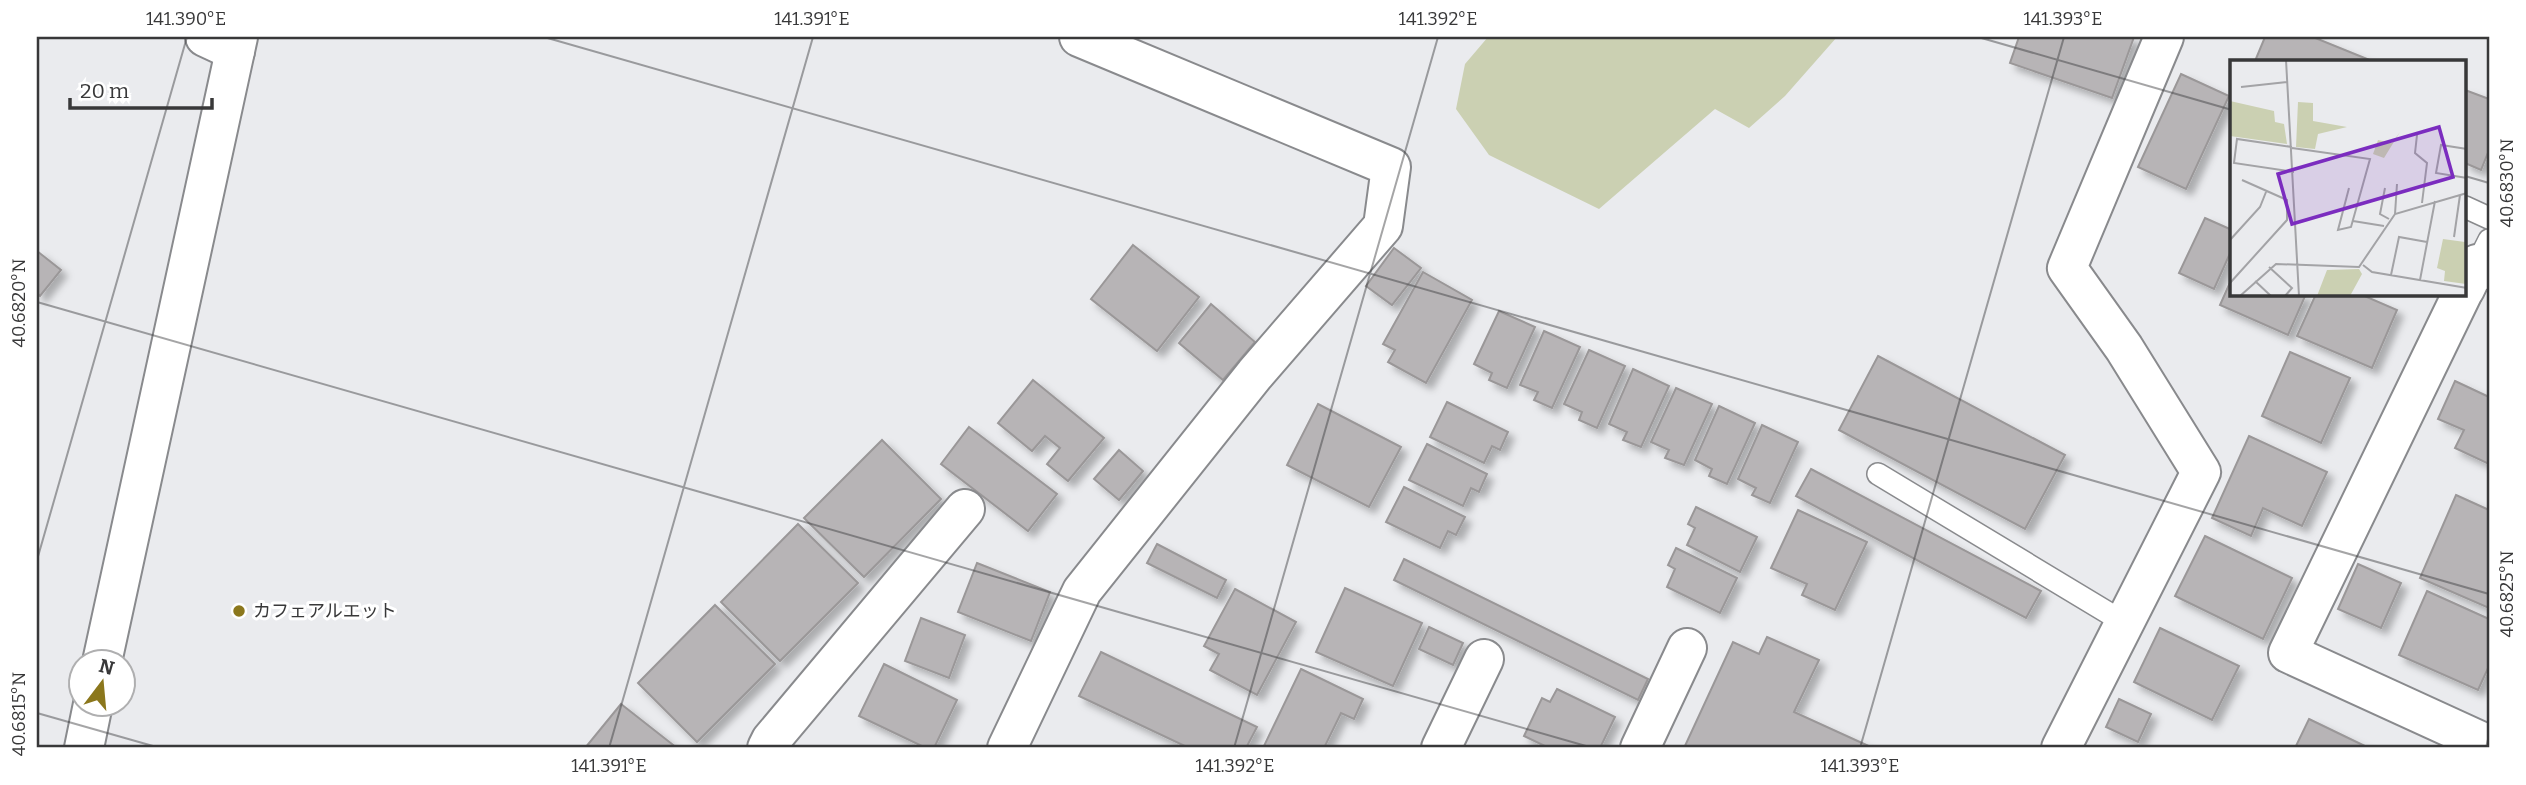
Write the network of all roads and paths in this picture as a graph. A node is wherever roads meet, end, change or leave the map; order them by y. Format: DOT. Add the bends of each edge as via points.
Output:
graph roads {
  1 [pos="1079,37"];
  2 [pos="2164,37"];
  3 [pos="226,41"];
  4 [pos="2466,206"];
  5 [pos="2489,218"];
  6 [pos="2476,271"];
  7 [pos="2466,291"];
  8 [pos="2464,296"];
  9 [pos="1878,474"];
  10 [pos="965,509"];
  11 [pos="2125,623"];
  12 [pos="105,648"];
  13 [pos="1687,648"];
  14 [pos="1484,659"];
  15 [pos="90,718"];
  16 [pos="2489,746"];
  17 [pos="84,748"];
  18 [pos="766,748"];
  19 [pos="1007,748"];
  20 [pos="1441,748"];
  21 [pos="1640,748"];
  22 [pos="2062,748"];
  1 -- 19 [label="street" via="1391,167 1383,226 1255,374 1082,591"];
  2 -- 11 [label="street" via="2067,268 2201,472"];
  3 -- 12 [label="street"];
  4 -- 5 [label="lane"];
  6 -- 7 [label="street"];
  8 -- 16 [label="street" via="2288,653"];
  9 -- 11 [label="lane"];
  10 -- 18 [label="street"];
  11 -- 22 [label="street"];
  13 -- 21 [label="street"];
  14 -- 20 [label="street"];
  15 -- 17 [label="street"];
}
